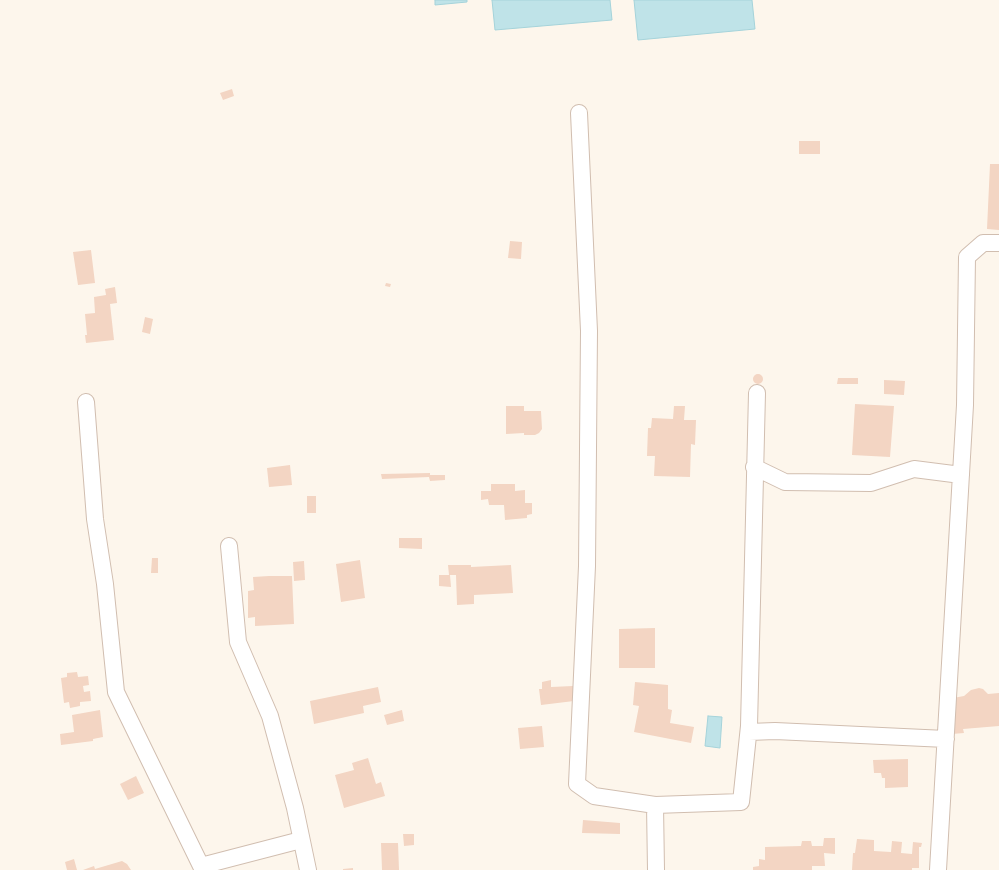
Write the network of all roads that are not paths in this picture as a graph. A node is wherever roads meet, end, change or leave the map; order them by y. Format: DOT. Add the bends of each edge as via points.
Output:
graph roads {
  1 [pos="579,113"];
  2 [pos="999,243"];
  3 [pos="757,393"];
  4 [pos="86,402"];
  5 [pos="754,467"];
  6 [pos="961,475"];
  7 [pos="229,546"];
  8 [pos="749,732"];
  9 [pos="946,739"];
  10 [pos="655,805"];
  11 [pos="301,840"];
  12 [pos="308,870"];
  13 [pos="656,870"];
  14 [pos="938,870"];
  1 -- 10 [label="street" via="589,331 586,566 577,784 594,796"];
  2 -- 6 [label="street" via="983,243 968,257"];
  3 -- 5 [label="street"];
  4 -- 11 [label="street" via="94,519 105,584 116,692 200,866"];
  5 -- 6 [label="street" via="785,482 871,483 914,469"];
  5 -- 8 [label="street"];
  6 -- 9 [label="street"];
  7 -- 11 [label="street" via="238,642 270,716"];
  8 -- 9 [label="street"];
  8 -- 10 [label="street" via="741,802"];
  9 -- 14 [label="street"];
  10 -- 13 [label="street"];
  11 -- 12 [label="street"];
}
